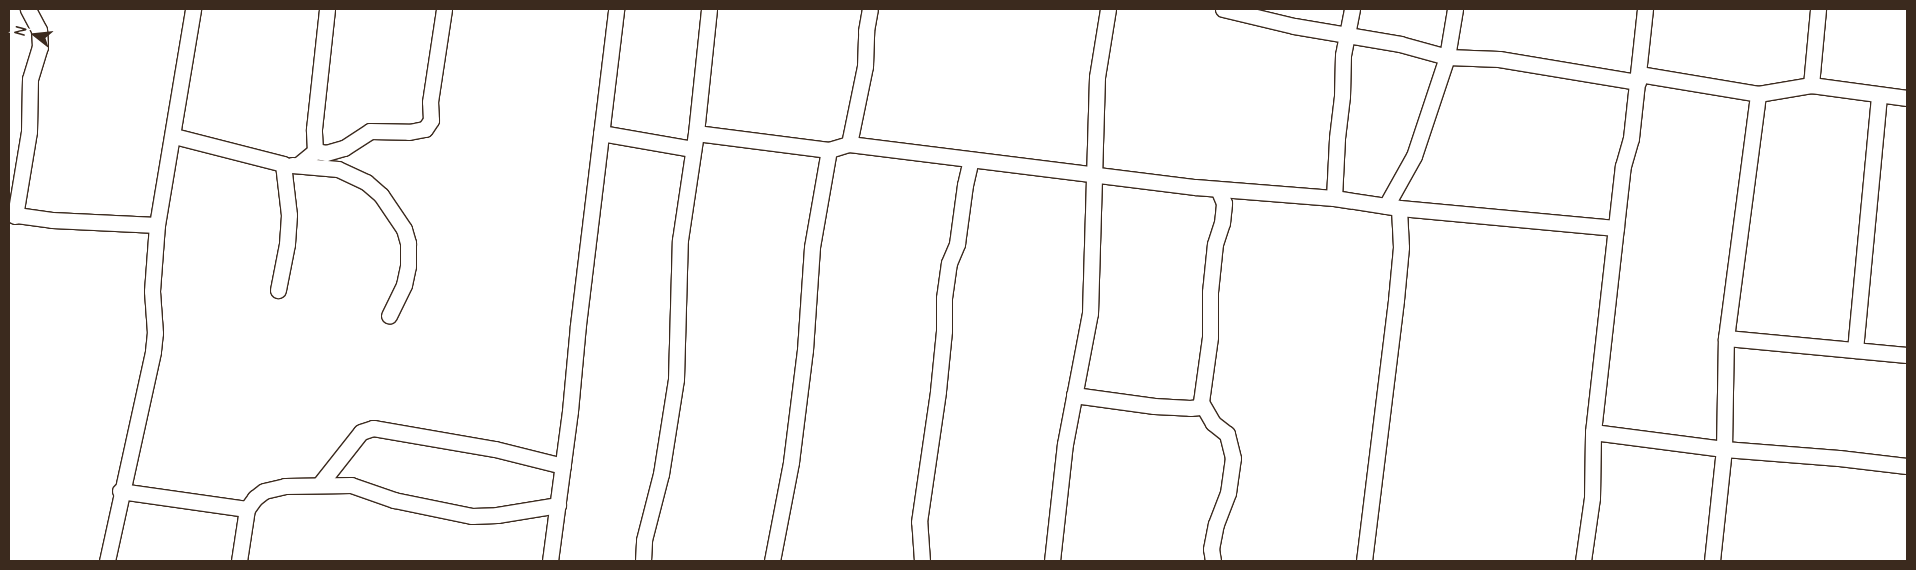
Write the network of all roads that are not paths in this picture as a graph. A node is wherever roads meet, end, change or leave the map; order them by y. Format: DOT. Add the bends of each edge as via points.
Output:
graph roads {
  1 [pos="28,9"];
  2 [pos="193,9"];
  3 [pos="326,9"];
  4 [pos="444,9"];
  5 [pos="616,9"];
  6 [pos="709,9"];
  7 [pos="870,9"];
  8 [pos="1108,9"];
  9 [pos="1352,9"];
  10 [pos="1454,9"];
  11 [pos="1645,9"];
  12 [pos="1818,9"];
  13 [pos="1231,10"];
  14 [pos="1347,34"];
  15 [pos="1447,57"];
  16 [pos="1638,78"];
  17 [pos="1811,85"];
  18 [pos="1758,94"];
  19 [pos="1879,95"];
  20 [pos="1907,98"];
  21 [pos="696,133"];
  22 [pos="602,134"];
  23 [pos="174,136"];
  24 [pos="849,144"];
  25 [pos="693,149"];
  26 [pos="829,150"];
  27 [pos="315,151"];
  28 [pos="971,160"];
  29 [pos="290,164"];
  30 [pos="1094,174"];
  31 [pos="1218,189"];
  32 [pos="1334,198"];
  33 [pos="1392,207"];
  34 [pos="12,215"];
  35 [pos="157,225"];
  36 [pos="1616,228"];
  37 [pos="278,290"];
  38 [pos="389,316"];
  39 [pos="1726,338"];
  40 [pos="1855,350"];
  41 [pos="1907,356"];
  42 [pos="1074,395"];
  43 [pos="1201,402"];
  44 [pos="1593,432"];
  45 [pos="1724,449"];
  46 [pos="563,466"];
  47 [pos="1907,466"];
  48 [pos="320,484"];
  49 [pos="120,491"];
  50 [pos="558,505"];
  51 [pos="246,509"];
  52 [pos="107,561"];
  53 [pos="239,561"];
  54 [pos="551,561"];
  55 [pos="643,561"];
  56 [pos="772,561"];
  57 [pos="922,561"];
  58 [pos="1052,561"];
  59 [pos="1213,561"];
  60 [pos="1364,561"];
  61 [pos="1583,561"];
  62 [pos="1712,561"];
  1 -- 34 [label="street" via="39,30 40,47 30,79 27,151"];
  2 -- 23 [label="street"];
  3 -- 27 [label="street" via="314,129"];
  4 -- 27 [label="street" via="430,102 432,120 425,129 370,131 344,148 326,153"];
  5 -- 22 [label="street"];
  6 -- 21 [label="street"];
  7 -- 24 [label="street" via="865,66"];
  8 -- 30 [label="street" via="1097,77"];
  9 -- 14 [label="street"];
  10 -- 15 [label="street"];
  11 -- 16 [label="street"];
  12 -- 17 [label="street"];
  13 -- 14 [label="street" via="1294,26"];
  14 -- 15 [label="street"];
  14 -- 32 [label="street" via="1336,138"];
  15 -- 16 [label="street" via="1499,59"];
  15 -- 33 [label="street" via="1414,156"];
  16 -- 18 [label="street"];
  16 -- 36 [label="street"];
  17 -- 18 [label="street"];
  17 -- 19 [label="street"];
  18 -- 39 [label="street"];
  19 -- 20 [label="street"];
  19 -- 40 [label="street"];
  21 -- 25 [label="street"];
  21 -- 26 [label="street"];
  22 -- 25 [label="street"];
  22 -- 46 [label="street"];
  23 -- 29 [label="street"];
  23 -- 35 [label="street"];
  24 -- 26 [label="street"];
  24 -- 28 [label="street"];
  25 -- 55 [label="street" via="680,240 676,379 661,474 644,540"];
  26 -- 56 [label="street" via="812,247 805,350 791,462"];
  27 -- 29 [label="street"];
  28 -- 30 [label="street"];
  28 -- 57 [label="street" via="944,298 938,391 919,522"];
  29 -- 37 [label="street" via="287,244"];
  29 -- 38 [label="street" via="338,169 366,182 381,195 404,229 408,266 404,285"];
  30 -- 31 [label="street"];
  30 -- 42 [label="street" via="1090,314"];
  31 -- 32 [label="street"];
  31 -- 43 [label="street" via="1224,203 1215,244 1210,337"];
  32 -- 33 [label="street"];
  33 -- 36 [label="street"];
  33 -- 60 [label="street" via="1400,248 1396,300"];
  34 -- 35 [label="street"];
  35 -- 49 [label="street" via="152,291 155,333"];
  36 -- 44 [label="street"];
  39 -- 40 [label="street"];
  39 -- 45 [label="street"];
  40 -- 41 [label="street"];
  42 -- 43 [label="street" via="1190,408 1200,406"];
  42 -- 58 [label="street"];
  43 -- 59 [label="street" via="1213,423 1227,434 1233,458 1228,492 1211,549"];
  44 -- 45 [label="street"];
  44 -- 61 [label="street" via="1592,498"];
  45 -- 47 [label="street"];
  45 -- 62 [label="street"];
  46 -- 48 [label="street" via="495,449 373,428 361,432"];
  46 -- 50 [label="street"];
  48 -- 50 [label="street" via="350,485 394,500 472,516"];
  48 -- 51 [label="street" via="284,486 264,492"];
  49 -- 51 [label="street"];
  49 -- 52 [label="street"];
  50 -- 54 [label="street"];
  51 -- 53 [label="street"];
}
